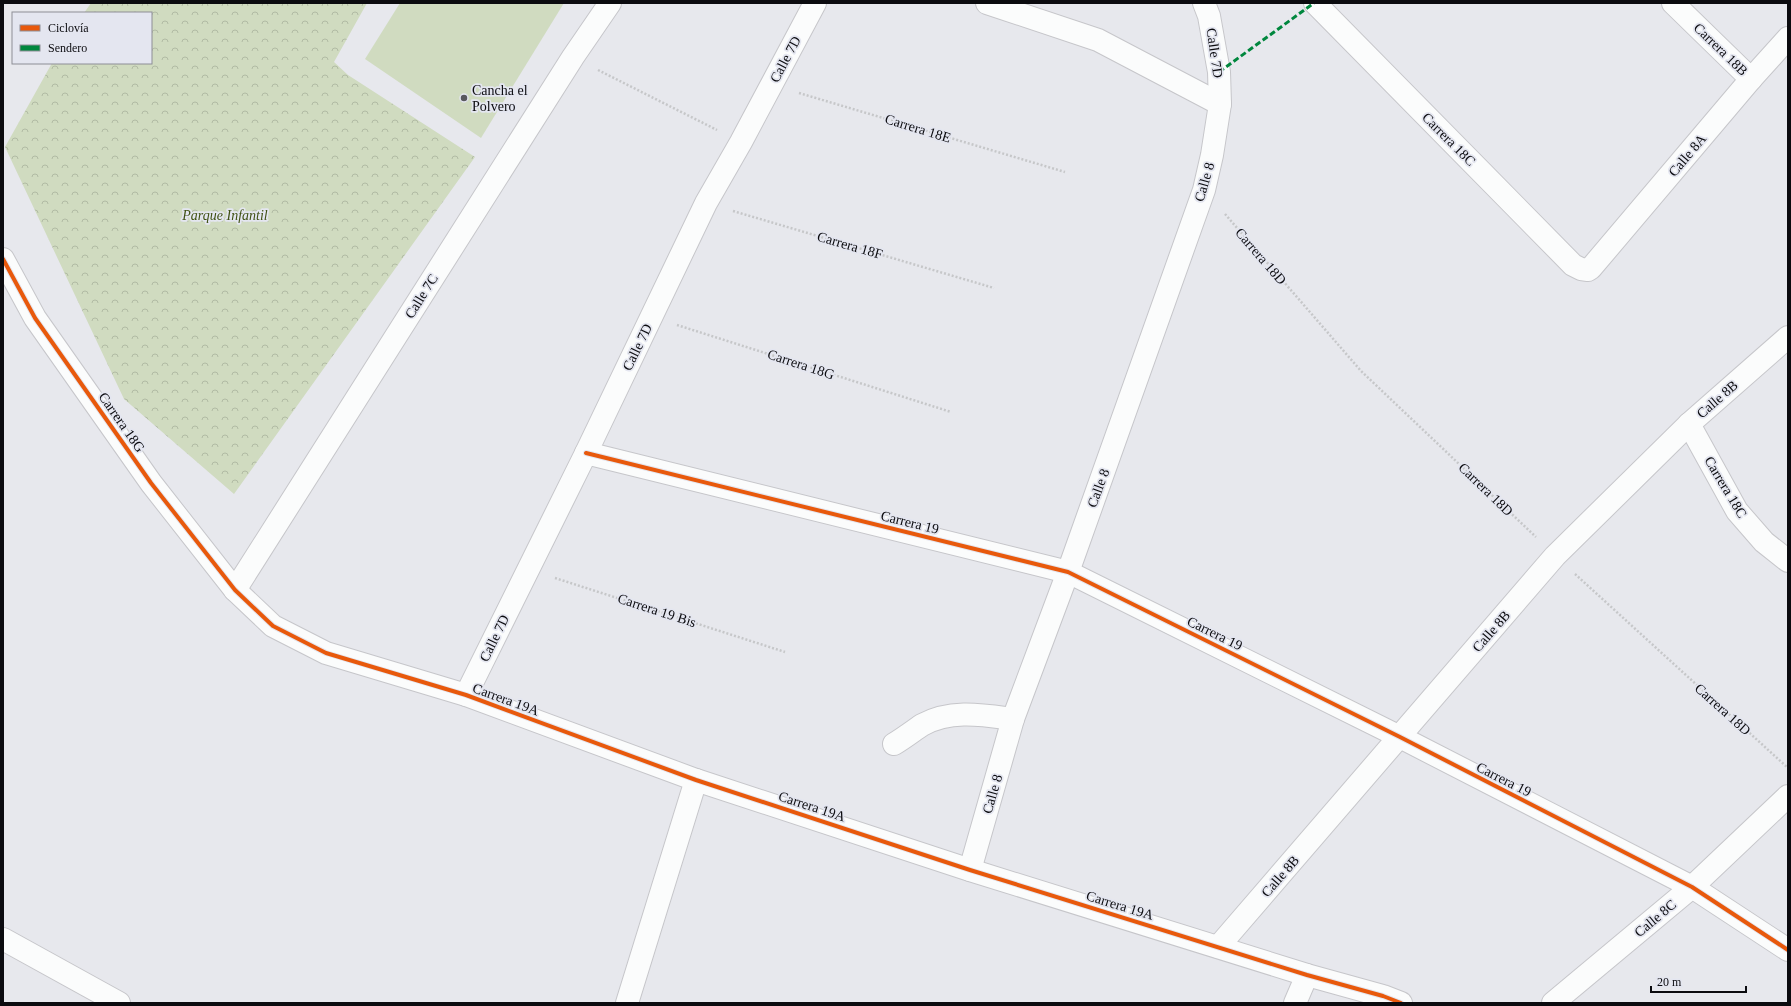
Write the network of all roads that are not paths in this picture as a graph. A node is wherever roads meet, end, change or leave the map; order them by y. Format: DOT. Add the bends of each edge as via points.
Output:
graph roads {
  1 [pos="610,3"];
  2 [pos="815,3"];
  3 [pos="987,3"];
  4 [pos="1204,3"];
  5 [pos="1315,3"];
  6 [pos="1673,3"];
  7 [pos="1788,38"];
  8 [pos="1752,79"];
  9 [pos="1220,104"];
  10 [pos="3,259"];
  11 [pos="1585,269"];
  12 [pos="1788,337"];
  13 [pos="1689,424"];
  14 [pos="586,453"];
  15 [pos="1788,561"];
  16 [pos="1068,572"];
  17 [pos="235,590"];
  18 [pos="466,696"];
  19 [pos="1014,719"];
  20 [pos="1400,737"];
  21 [pos="894,744"];
  22 [pos="696,780"];
  23 [pos="1788,796"];
  24 [pos="970,870"];
  25 [pos="1692,887"];
  26 [pos="3,939"];
  27 [pos="1218,947"];
  28 [pos="1788,950"];
  29 [pos="1307,975"];
  30 [pos="119,1003"];
  31 [pos="627,1003"];
  32 [pos="1295,1003"];
  33 [pos="1401,1003"];
  34 [pos="1553,1003"];
  1 -- 17 [label="street, Calle 7C" via="572,57"];
  2 -- 14 [label="street, Calle 7D" via="706,203"];
  3 -- 9 [label="street" via="1098,40"];
  4 -- 9 [label="street, Calle 7D" via="1209,16 1219,72"];
  5 -- 11 [label="street, Carrera 18C" via="1573,265"];
  6 -- 8 [label="street, Carrera 18B"];
  7 -- 8 [label="street, Calle 8A"];
  8 -- 11 [label="street, Calle 8A" via="1591,268"];
  9 -- 16 [label="street, Calle 8" via="1204,190"];
  10 -- 17 [label="street, Carrera 18G" via="35,318 151,483"];
  12 -- 13 [label="street, Calle 8B"];
  13 -- 15 [label="street, Carrera 18C" via="1737,511 1764,542"];
  13 -- 20 [label="street, Calle 8B" via="1555,556"];
  14 -- 16 [label="street, Carrera 19"];
  14 -- 18 [label="street, Calle 7D"];
  16 -- 19 [label="street, Calle 8"];
  16 -- 20 [label="street, Carrera 19"];
  17 -- 18 [label="street, Carrera 19A" via="273,626 326,653"];
  18 -- 22 [label="street, Carrera 19A"];
  19 -- 21 [label="street" via="981,714 951,715 924,724"];
  19 -- 24 [label="street, Calle 8"];
  20 -- 25 [label="street, Carrera 19"];
  20 -- 27 [label="street, Calle 8B"];
  22 -- 24 [label="street, Carrera 19A"];
  22 -- 31 [label="street"];
  23 -- 25 [label="street, Calle 8C"];
  24 -- 27 [label="street, Carrera 19A"];
  25 -- 28 [label="street, Carrera 19"];
  25 -- 34 [label="street, Calle 8C"];
  26 -- 30 [label="street"];
  27 -- 29 [label="street, Carrera 19A"];
  29 -- 32 [label="street"];
  29 -- 33 [label="street, Carrera 19A"];
}
